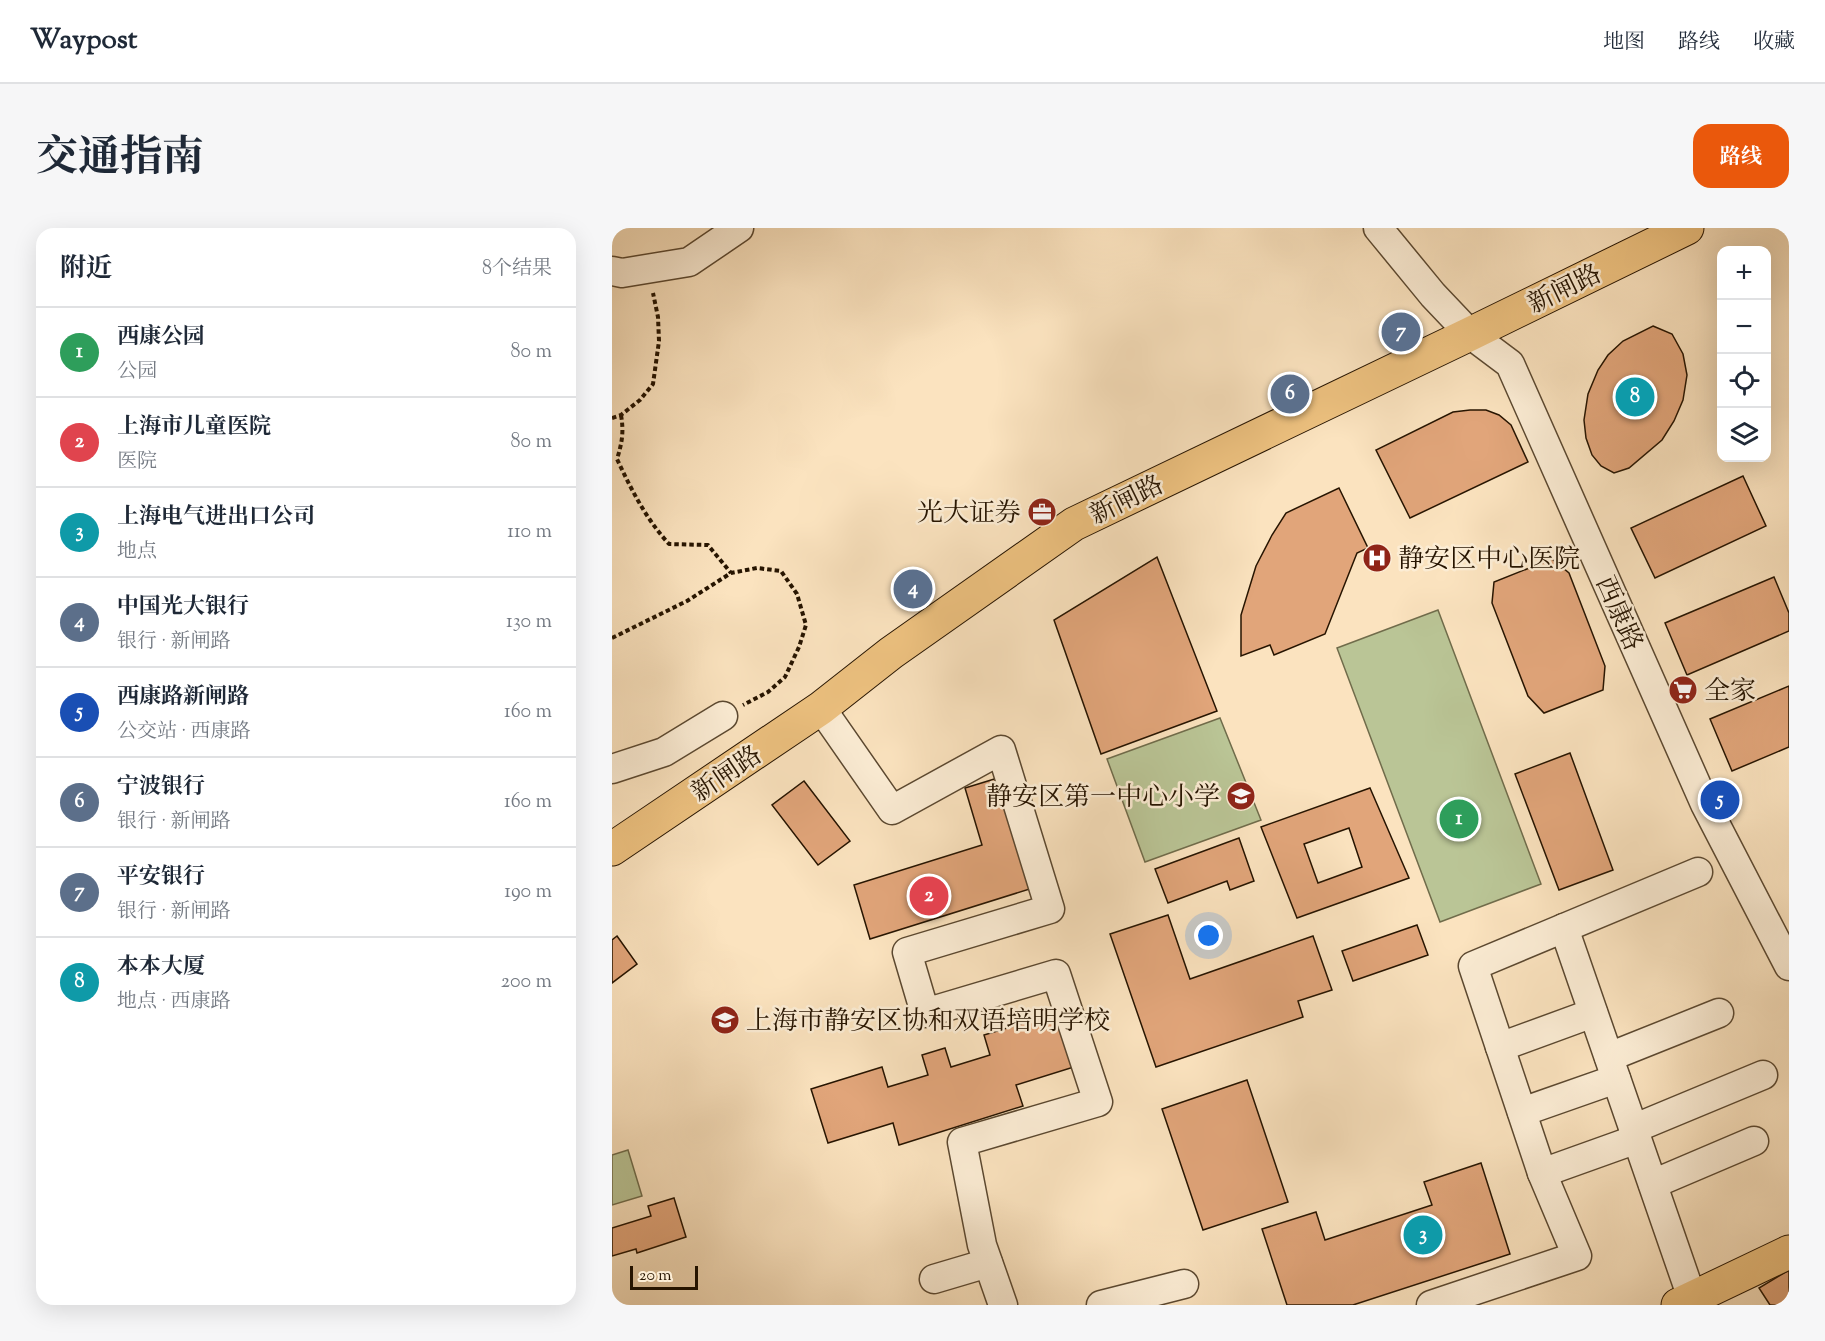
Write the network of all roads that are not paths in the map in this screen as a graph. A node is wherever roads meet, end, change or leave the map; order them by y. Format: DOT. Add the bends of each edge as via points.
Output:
graph roads {
  1 [pos="739,228"];
  2 [pos="1377,228"];
  3 [pos="1687,228"];
  4 [pos="612,271"];
  5 [pos="1470,334"];
  6 [pos="821,708"];
  7 [pos="723,716"];
  8 [pos="612,769"];
  9 [pos="612,849"];
  10 [pos="1698,872"];
  11 [pos="1564,928"];
  12 [pos="1789,966"];
  13 [pos="1593,1013"];
  14 [pos="1719,1013"];
  15 [pos="1500,1047"];
  16 [pos="1612,1068"];
  17 [pos="1763,1075"];
  18 [pos="1522,1112"];
  19 [pos="1635,1134"];
  20 [pos="1754,1141"];
  21 [pos="1542,1173"];
  22 [pos="1653,1184"];
  23 [pos="1789,1252"];
  24 [pos="985,1254"];
  25 [pos="934,1279"];
  26 [pos="1185,1284"];
  27 [pos="1685,1302"];
  28 [pos="1003,1305"];
  29 [pos="1101,1305"];
  30 [pos="1431,1305"];
  1 -- 4 [label="street" via="689,262 622,273"];
  2 -- 5 [label="street, 西康路"];
  3 -- 5 [label="main road, 新闸路"];
  5 -- 6 [label="main road, 新闸路" via="1074,524 891,653"];
  5 -- 12 [label="street, 西康路" via="1510,364 1705,804"];
  6 -- 9 [label="main road, 新闸路"];
  6 -- 24 [label="street" via="892,810 1001,750 1050,909 908,952 925,1013 1056,974 1098,1102 962,1142"];
  7 -- 8 [label="street" via="664,752"];
  10 -- 11 [label="street"];
  11 -- 13 [label="street"];
  11 -- 15 [label="street" via="1473,966"];
  13 -- 15 [label="street"];
  13 -- 16 [label="street"];
  14 -- 16 [label="street"];
  15 -- 18 [label="street"];
  16 -- 18 [label="street"];
  16 -- 19 [label="street"];
  17 -- 19 [label="street"];
  18 -- 21 [label="street"];
  19 -- 21 [label="street"];
  19 -- 22 [label="street"];
  20 -- 22 [label="street"];
  21 -- 30 [label="street" via="1577,1256"];
  22 -- 27 [label="street"];
  23 -- 27 [label="main road"];
  24 -- 25 [label="street"];
  24 -- 28 [label="street"];
  26 -- 29 [label="street"];
}
